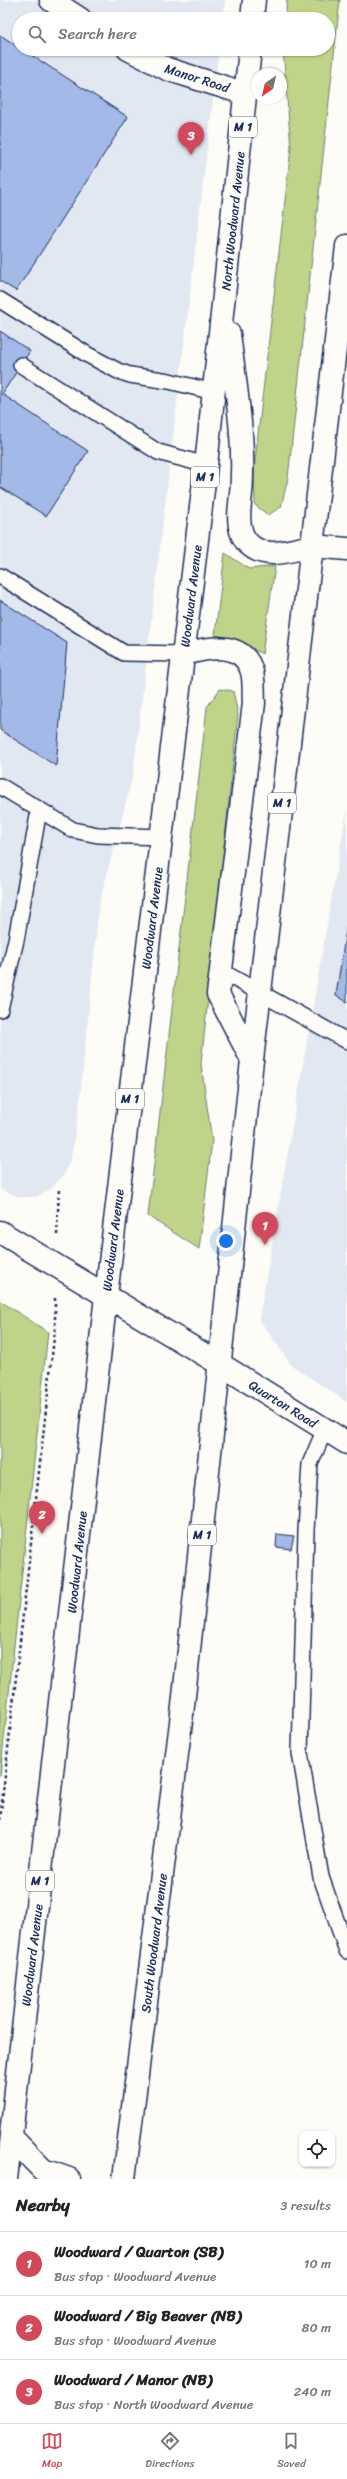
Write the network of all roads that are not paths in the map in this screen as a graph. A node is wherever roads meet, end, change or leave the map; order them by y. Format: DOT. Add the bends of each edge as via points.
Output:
graph roads {
  1 [pos="50,0"];
  2 [pos="254,0"];
  3 [pos="69,12"];
  4 [pos="253,12"];
  5 [pos="142,56"];
  6 [pos="249,56"];
  7 [pos="246,94"];
  8 [pos="347,246"];
  9 [pos="0,300"];
  10 [pos="224,301"];
  11 [pos="343,323"];
  12 [pos="21,365"];
  13 [pos="214,392"];
  14 [pos="206,465"];
  15 [pos="313,546"];
  16 [pos="347,549"];
  17 [pos="0,576"];
  18 [pos="184,654"];
  19 [pos="0,786"];
  20 [pos="39,810"];
  21 [pos="162,837"];
  22 [pos="220,971"];
  23 [pos="260,991"];
  24 [pos="0,1009"];
  25 [pos="347,1040"];
  26 [pos="252,1060"];
  27 [pos="0,1232"];
  28 [pos="106,1296"];
  29 [pos="220,1364"];
  30 [pos="325,1430"];
  31 [pos="347,1443"];
  32 [pos="347,1952"];
  33 [pos="11,2137"];
  34 [pos="6,2179"];
  35 [pos="69,2179"];
  36 [pos="124,2179"];
  1 -- 3 [label="main road"];
  2 -- 4 [label="main road"];
  5 -- 7 [label="main road, Manor Road" via="167,69"];
  6 -- 7 [label="main road, M 1"];
  7 -- 10 [label="main road, North Woodward Avenue / M 1"];
  8 -- 11 [label="main road, M 1"];
  9 -- 13 [label="lane" via="88,355 118,370 130,375"];
  10 -- 13 [label="main road, Woodward Avenue / M 1"];
  10 -- 15 [label="main road" via="242,435 243,478 238,521 243,537 250,546 275,554"];
  11 -- 15 [label="main road, M 1"];
  12 -- 14 [label="lane" via="158,452"];
  13 -- 14 [label="main road, Woodward Avenue / M 1"];
  14 -- 18 [label="main road, Woodward Avenue / M 1"];
  15 -- 16 [label="main road"];
  15 -- 23 [label="main road, M 1"];
  17 -- 18 [label="lane" via="124,654"];
  18 -- 21 [label="main road, Woodward Avenue / M 1"];
  18 -- 22 [label="main road" via="219,647 234,650 246,659 252,669 254,703"];
  19 -- 20 [label="lane"];
  20 -- 21 [label="lane" via="73,830 98,835"];
  20 -- 24 [label="lane" via="16,940"];
  21 -- 28 [label="main road, Woodward Avenue / M 1"];
  22 -- 23 [label="lane"];
  22 -- 26 [label="main road" via="218,994"];
  23 -- 25 [label="lane"];
  23 -- 26 [label="main road, M 1"];
  26 -- 29 [label="main road, M 1"];
  27 -- 28 [label="main road, Quarton Road"];
  28 -- 29 [label="main road, Quarton Road"];
  28 -- 33 [label="main road, Woodward Avenue / M 1"];
  29 -- 30 [label="main road, Quarton Road"];
  29 -- 36 [label="main road, South Woodward Avenue / M 1" via="183,1706"];
  30 -- 31 [label="main road, Quarton Road"];
  30 -- 32 [label="lane" via="310,1464 300,1753 321,1877"];
  33 -- 34 [label="main road, Woodward Avenue / M 1"];
  33 -- 35 [label="main road" via="43,2170"];
}
